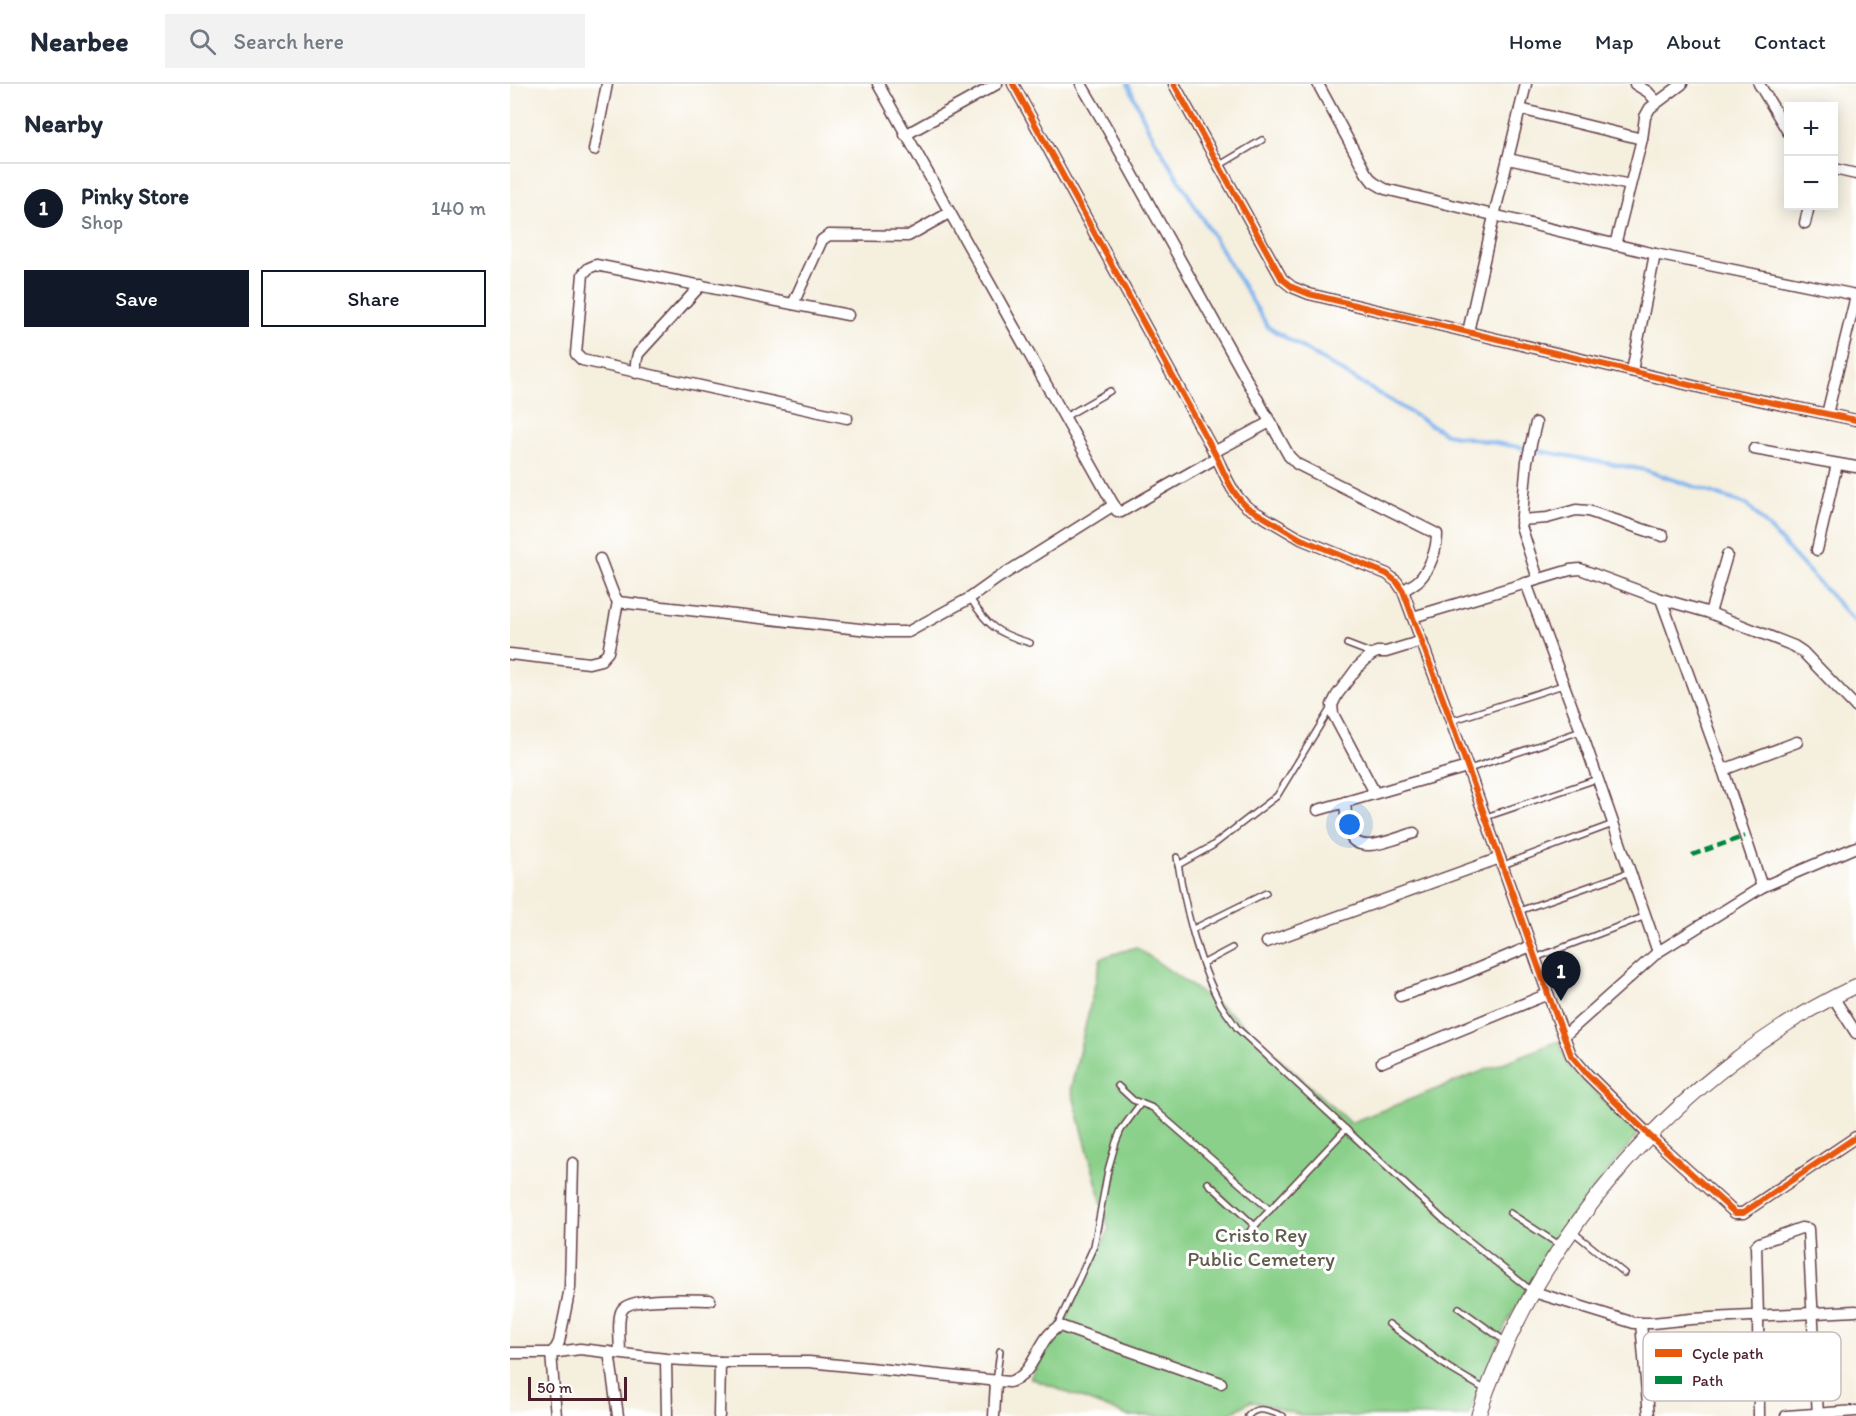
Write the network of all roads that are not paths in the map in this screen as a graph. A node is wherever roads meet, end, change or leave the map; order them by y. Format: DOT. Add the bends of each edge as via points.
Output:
graph roads {
  1 [pos="607,84"];
  2 [pos="878,84"];
  3 [pos="997,84"];
  4 [pos="1012,84"];
  5 [pos="1081,84"];
  6 [pos="1174,84"];
  7 [pos="1318,84"];
  8 [pos="1526,84"];
  9 [pos="1635,84"];
  10 [pos="1682,84"];
  11 [pos="1759,84"];
  12 [pos="1657,102"];
  13 [pos="1520,109"];
  14 [pos="1784,125"];
  15 [pos="905,135"];
  16 [pos="1642,139"];
  17 [pos="1262,140"];
  18 [pos="594,150"];
  19 [pos="1508,159"];
  20 [pos="1219,165"];
  21 [pos="1838,170"];
  22 [pos="1856,174"];
  23 [pos="1630,185"];
  24 [pos="1808,210"];
  25 [pos="949,213"];
  26 [pos="1494,216"];
  27 [pos="1805,223"];
  28 [pos="1615,245"];
  29 [pos="1655,254"];
  30 [pos="701,285"];
  31 [pos="1856,296"];
  32 [pos="793,304"];
  33 [pos="848,315"];
  34 [pos="1468,332"];
  35 [pos="1632,371"];
  36 [pos="636,373"];
  37 [pos="1110,391"];
  38 [pos="1827,414"];
  39 [pos="1064,417"];
  40 [pos="847,418"];
  41 [pos="1856,420"];
  42 [pos="1270,422"];
  43 [pos="1534,428"];
  44 [pos="1754,449"];
  45 [pos="1215,455"];
  46 [pos="1837,464"];
  47 [pos="1856,467"];
  48 [pos="1114,506"];
  49 [pos="1521,520"];
  50 [pos="1663,536"];
  51 [pos="1817,550"];
  52 [pos="1727,555"];
  53 [pos="600,559"];
  54 [pos="1538,579"];
  55 [pos="1526,583"];
  56 [pos="1403,591"];
  57 [pos="970,598"];
  58 [pos="1661,599"];
  59 [pos="618,602"];
  60 [pos="1710,613"];
  61 [pos="1413,617"];
  62 [pos="1422,640"];
  63 [pos="1029,643"];
  64 [pos="1347,644"];
  65 [pos="510,654"];
  66 [pos="1373,654"];
  67 [pos="1563,685"];
  68 [pos="1332,705"];
  69 [pos="1856,707"];
  70 [pos="1451,721"];
  71 [pos="1581,731"];
  72 [pos="1797,742"];
  73 [pos="1468,768"];
  74 [pos="1722,770"];
  75 [pos="1597,779"];
  76 [pos="1375,794"];
  77 [pos="1346,802"];
  78 [pos="1318,810"];
  79 [pos="1486,817"];
  80 [pos="1613,824"];
  81 [pos="1413,833"];
  82 [pos="1856,847"];
  83 [pos="1177,857"];
  84 [pos="1501,862"];
  85 [pos="1178,865"];
  86 [pos="1630,872"];
  87 [pos="1762,887"];
  88 [pos="1266,893"];
  89 [pos="1519,911"];
  90 [pos="1646,916"];
  91 [pos="1193,929"];
  92 [pos="1267,942"];
  93 [pos="1531,946"];
  94 [pos="1232,948"];
  95 [pos="1658,952"];
  96 [pos="1535,958"];
  97 [pos="1204,963"];
  98 [pos="1856,986"];
  99 [pos="1548,994"];
  100 [pos="1400,996"];
  101 [pos="1833,997"];
  102 [pos="1856,1033"];
  103 [pos="1564,1036"];
  104 [pos="1382,1062"];
  105 [pos="1118,1086"];
  106 [pos="1140,1102"];
  107 [pos="1346,1129"];
  108 [pos="1649,1135"];
  109 [pos="1856,1137"];
  110 [pos="573,1163"];
  111 [pos="1208,1183"];
  112 [pos="1270,1210"];
  113 [pos="1510,1213"];
  114 [pos="1255,1226"];
  115 [pos="1572,1231"];
  116 [pos="1249,1232"];
  117 [pos="1560,1246"];
  118 [pos="1624,1273"];
  119 [pos="1534,1292"];
  120 [pos="710,1300"];
  121 [pos="1459,1308"];
  122 [pos="1856,1311"];
  123 [pos="1813,1312"];
  124 [pos="1758,1317"];
  125 [pos="1641,1323"];
  126 [pos="1389,1324"];
  127 [pos="1057,1327"];
  128 [pos="1758,1332"];
  129 [pos="1814,1332"];
  130 [pos="1507,1343"];
  131 [pos="1643,1346"];
  132 [pos="1000,1350"];
  133 [pos="510,1353"];
  134 [pos="551,1353"];
  135 [pos="614,1353"];
  136 [pos="666,1359"];
  137 [pos="720,1362"];
  138 [pos="996,1382"];
  139 [pos="1221,1383"];
  140 [pos="1486,1390"];
  141 [pos="1648,1401"];
  142 [pos="1759,1401"];
  143 [pos="1856,1411"];
  144 [pos="1818,1415"];
  145 [pos="556,1416"];
  146 [pos="618,1416"];
  147 [pos="668,1416"];
  148 [pos="719,1416"];
  149 [pos="994,1416"];
  150 [pos="1248,1416"];
  151 [pos="1282,1416"];
  152 [pos="1478,1416"];
  153 [pos="1649,1416"];
  154 [pos="1759,1416"];
  155 [pos="1786,1416"];
  1 -- 18 [label="street"];
  2 -- 15 [label="street"];
  3 -- 15 [label="street"];
  4 -- 45 [label="street"];
  5 -- 42 [label="street"];
  6 -- 20 [label="street"];
  7 -- 26 [label="street" via="1366,173 1378,186"];
  8 -- 13 [label="street"];
  9 -- 12 [label="street"];
  10 -- 12 [label="street"];
  11 -- 14 [label="street"];
  12 -- 16 [label="street" via="1645,117"];
  13 -- 16 [label="street"];
  13 -- 19 [label="street"];
  15 -- 25 [label="street"];
  16 -- 23 [label="street"];
  17 -- 20 [label="lane"];
  19 -- 23 [label="street"];
  19 -- 26 [label="street"];
  20 -- 34 [label="street" via="1282,279 1292,287"];
  21 -- 22 [label="street"];
  23 -- 28 [label="street"];
  24 -- 27 [label="street"];
  25 -- 32 [label="street" via="908,236 829,236 822,240"];
  25 -- 39 [label="street"];
  26 -- 28 [label="street"];
  26 -- 34 [label="street"];
  28 -- 29 [label="street"];
  29 -- 31 [label="street"];
  29 -- 35 [label="street"];
  30 -- 32 [label="street"];
  30 -- 36 [label="street" via="638,354"];
  30 -- 36 [label="street" via="596,265 583,274 576,354 582,360"];
  31 -- 38 [label="street"];
  32 -- 33 [label="street"];
  34 -- 35 [label="street"];
  35 -- 38 [label="street"];
  36 -- 40 [label="street"];
  37 -- 39 [label="lane"];
  38 -- 41 [label="street"];
  39 -- 48 [label="street"];
  42 -- 45 [label="street"];
  42 -- 56 [label="street" via="1297,464 1437,534 1427,568 1419,580"];
  43 -- 49 [label="street"];
  44 -- 46 [label="street"];
  45 -- 48 [label="street" via="1121,512"];
  45 -- 56 [label="street" via="1232,490 1247,507 1301,539 1387,574"];
  46 -- 47 [label="street"];
  46 -- 51 [label="street"];
  48 -- 57 [label="street"];
  49 -- 50 [label="street" via="1588,511"];
  49 -- 54 [label="street"];
  52 -- 60 [label="street"];
  53 -- 59 [label="street"];
  54 -- 55 [label="street"];
  54 -- 58 [label="street" via="1580,569"];
  55 -- 61 [label="street"];
  55 -- 67 [label="street"];
  56 -- 61 [label="street"];
  57 -- 59 [label="street" via="908,632 897,633"];
  57 -- 63 [label="lane" via="992,627"];
  58 -- 60 [label="street"];
  58 -- 74 [label="street"];
  59 -- 65 [label="street" via="608,652 601,660 589,663"];
  60 -- 69 [label="street" via="1794,646"];
  61 -- 62 [label="street"];
  62 -- 66 [label="street"];
  62 -- 70 [label="street"];
  64 -- 66 [label="lane"];
  66 -- 68 [label="street" via="1357,668"];
  67 -- 70 [label="lane"];
  67 -- 71 [label="street"];
  68 -- 76 [label="street" via="1333,714"];
  68 -- 85 [label="lane" via="1276,796 1212,846"];
  70 -- 73 [label="street"];
  71 -- 73 [label="lane"];
  71 -- 75 [label="street"];
  72 -- 74 [label="street"];
  73 -- 76 [label="street"];
  73 -- 79 [label="street"];
  74 -- 87 [label="street"];
  75 -- 79 [label="lane"];
  75 -- 80 [label="street"];
  76 -- 77 [label="street"];
  77 -- 78 [label="street"];
  77 -- 81 [label="street" via="1348,831 1361,845 1371,846"];
  79 -- 84 [label="street"];
  80 -- 84 [label="lane"];
  80 -- 86 [label="street"];
  82 -- 87 [label="street"];
  83 -- 85 [label="lane"];
  84 -- 89 [label="street"];
  84 -- 92 [label="street"];
  85 -- 91 [label="lane"];
  86 -- 89 [label="lane"];
  86 -- 90 [label="street"];
  87 -- 95 [label="street"];
  88 -- 91 [label="lane"];
  89 -- 93 [label="street"];
  90 -- 95 [label="street"];
  90 -- 96 [label="lane"];
  91 -- 97 [label="lane"];
  93 -- 96 [label="street"];
  93 -- 100 [label="street"];
  94 -- 97 [label="lane"];
  95 -- 103 [label="street"];
  96 -- 99 [label="street"];
  97 -- 107 [label="lane" via="1221,1005 1237,1028"];
  98 -- 101 [label="street"];
  99 -- 103 [label="street"];
  99 -- 104 [label="street"];
  101 -- 102 [label="street"];
  101 -- 108 [label="street" via="1781,1027 1723,1070"];
  103 -- 108 [label="street" via="1571,1055 1587,1074"];
  105 -- 106 [label="lane"];
  106 -- 112 [label="lane" via="1153,1108"];
  106 -- 127 [label="lane" via="1120,1130 1094,1246"];
  107 -- 112 [label="lane"];
  107 -- 119 [label="lane" via="1447,1223"];
  108 -- 109 [label="street" via="1735,1213 1743,1213"];
  108 -- 115 [label="street" via="1593,1199"];
  110 -- 134 [label="street" via="570,1288 559,1342"];
  111 -- 114 [label="lane"];
  112 -- 114 [label="lane"];
  113 -- 117 [label="lane"];
  114 -- 116 [label="lane"];
  115 -- 117 [label="street"];
  115 -- 118 [label="lane"];
  117 -- 119 [label="street"];
  119 -- 125 [label="street"];
  119 -- 130 [label="street"];
  120 -- 135 [label="street" via="630,1303 622,1308"];
  121 -- 130 [label="lane"];
  122 -- 123 [label="street"];
  123 -- 124 [label="street"];
  123 -- 124 [label="street" via="1808,1229 1801,1228 1756,1246"];
  123 -- 129 [label="street"];
  124 -- 125 [label="street"];
  124 -- 128 [label="street"];
  125 -- 131 [label="street"];
  126 -- 140 [label="lane"];
  127 -- 138 [label="street" via="1024,1374 1017,1380"];
  127 -- 139 [label="street"];
  130 -- 140 [label="street"];
  132 -- 138 [label="lane"];
  133 -- 134 [label="street"];
  134 -- 135 [label="street" via="570,1349"];
  134 -- 145 [label="street"];
  135 -- 136 [label="street"];
  135 -- 146 [label="street"];
  136 -- 137 [label="street"];
  136 -- 147 [label="street"];
  137 -- 138 [label="street" via="808,1362"];
  137 -- 148 [label="street"];
  138 -- 149 [label="street"];
  140 -- 152 [label="street"];
  141 -- 153 [label="street"];
  142 -- 154 [label="street"];
  143 -- 144 [label="street"];
  144 -- 155 [label="street"];
  150 -- 151 [label="lane" via="1259,1408"];
}
